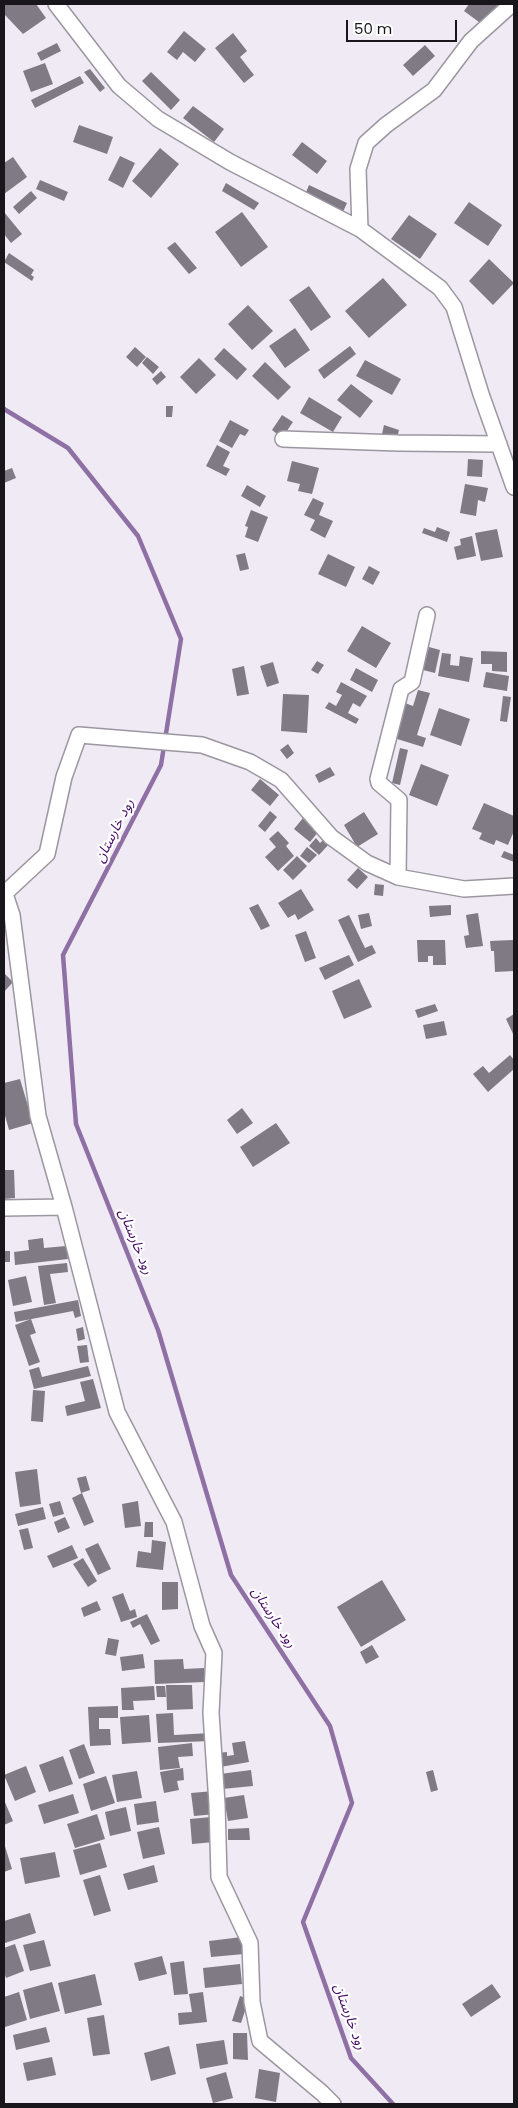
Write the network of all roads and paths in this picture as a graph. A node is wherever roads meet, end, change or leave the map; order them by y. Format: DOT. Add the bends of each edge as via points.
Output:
graph roads {
  1 [pos="56,4"];
  2 [pos="512,4"];
  3 [pos="360,228"];
  4 [pos="283,439"];
  5 [pos="498,444"];
  6 [pos="514,487"];
  7 [pos="427,615"];
  8 [pos="398,878"];
  9 [pos="514,886"];
  10 [pos="4,894"];
  11 [pos="64,1207"];
  12 [pos="4,1208"];
  13 [pos="333,2104"];
  1 -- 3 [label="street" via="119,86 158,119 230,162"];
  2 -- 3 [label="street" via="470,42 434,90 366,143 358,169"];
  3 -- 5 [label="street" via="440,288 454,307"];
  4 -- 5 [label="street"];
  5 -- 6 [label="street"];
  7 -- 8 [label="street" via="412,682 401,689 378,779 399,800"];
  8 -- 9 [label="street" via="464,889"];
  8 -- 10 [label="street" via="367,863 330,837 281,780 250,762 202,745 79,735 64,777 47,854"];
  10 -- 11 [label="street" via="12,915 38,1116"];
  11 -- 12 [label="street"];
  11 -- 13 [label="street" via="117,1412 174,1522 202,1626 214,1653 211,1713 218,1804 219,1877 250,1944 252,2002 260,2041"];
}
